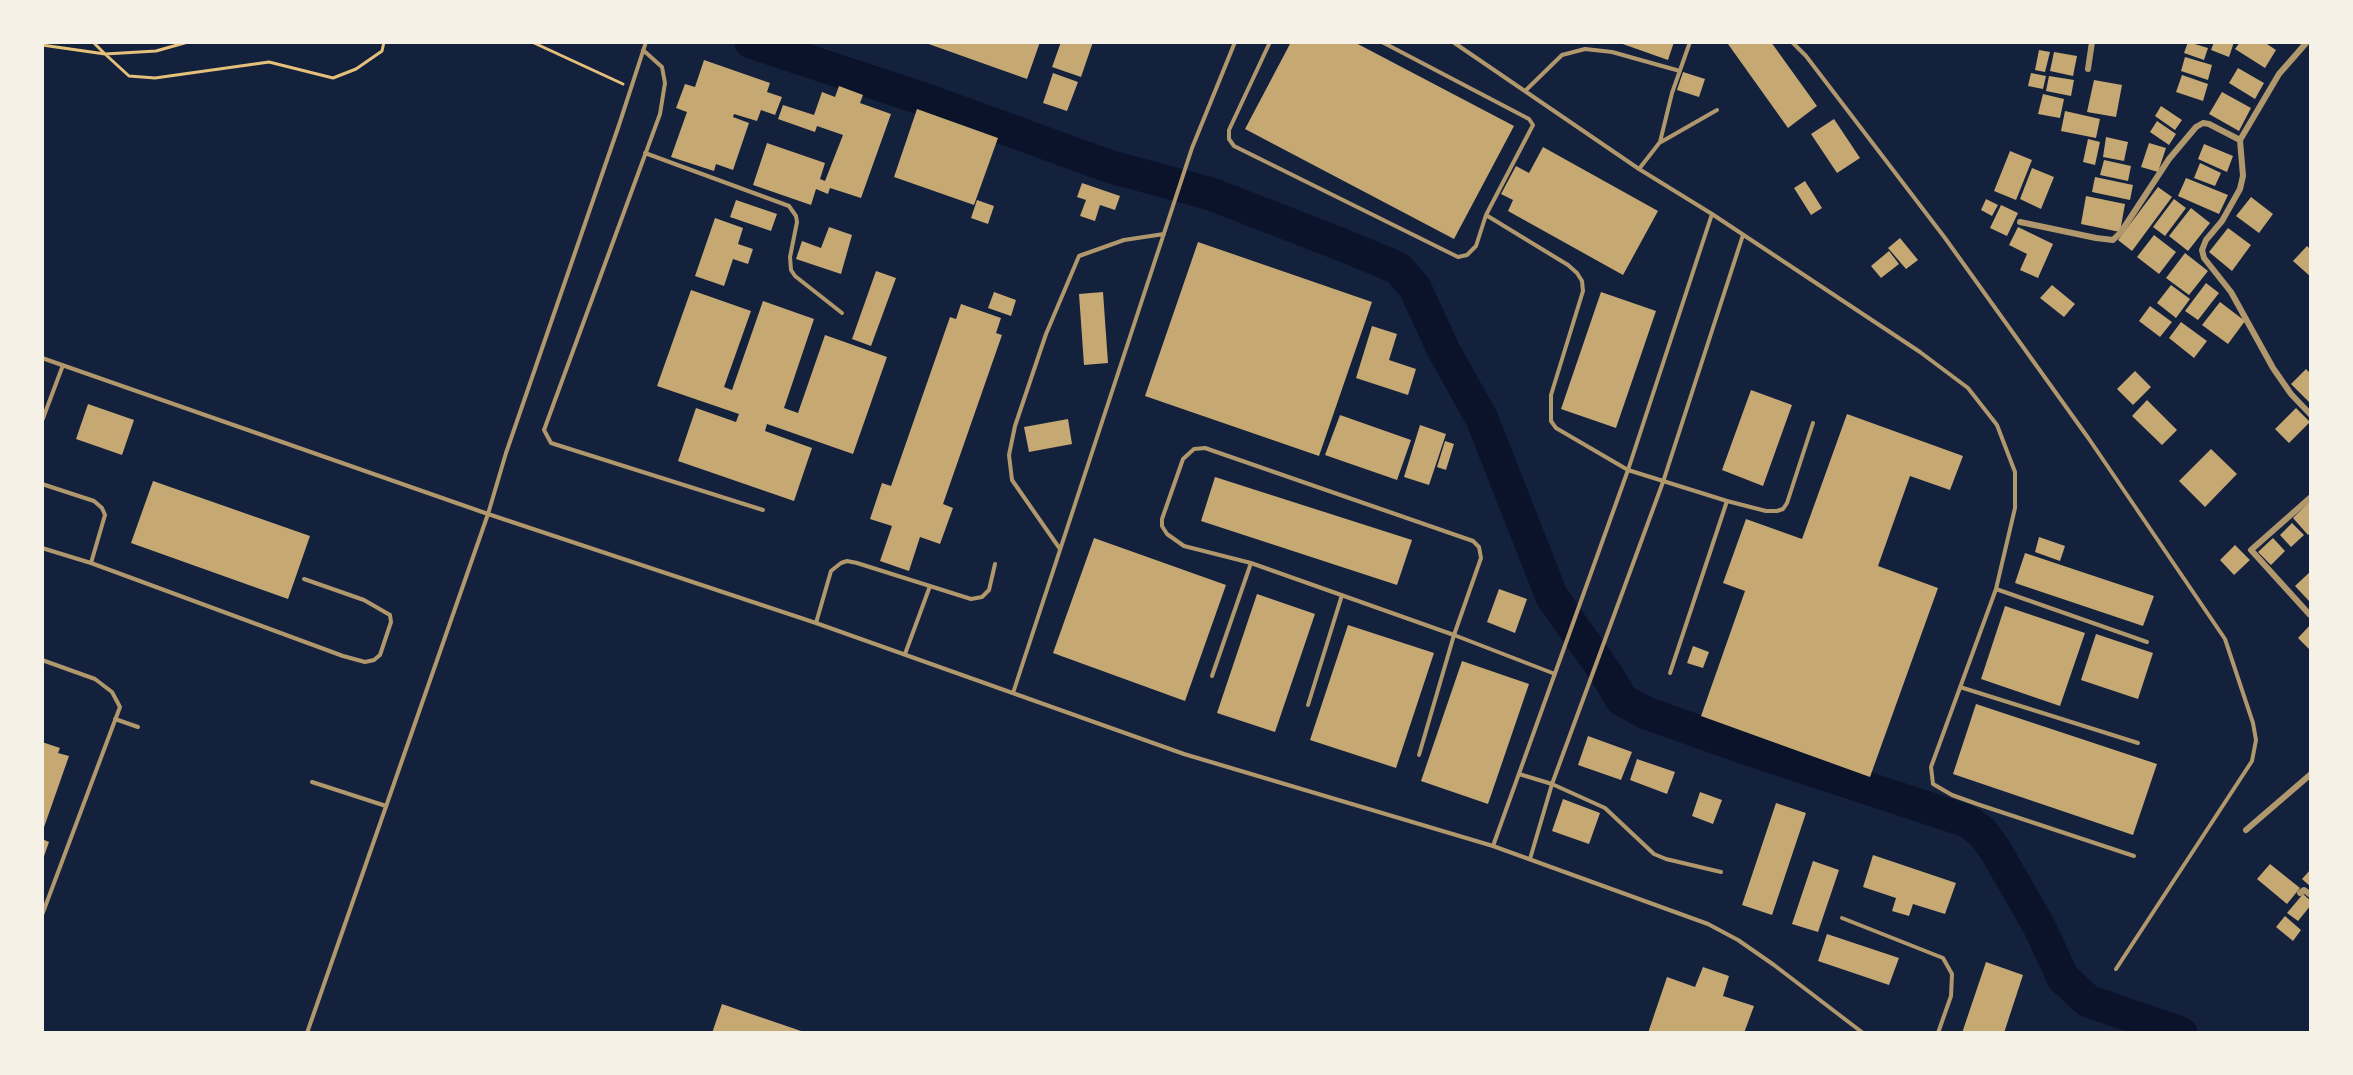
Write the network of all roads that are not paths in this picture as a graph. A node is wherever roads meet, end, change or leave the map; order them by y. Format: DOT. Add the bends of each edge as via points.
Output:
graph roads {
  1 [pos="646,42"];
  2 [pos="1235,42"];
  3 [pos="1270,42"];
  4 [pos="1382,42"];
  5 [pos="1453,42"];
  6 [pos="1690,42"];
  7 [pos="1792,42"];
  8 [pos="2092,42"];
  9 [pos="2307,42"];
  10 [pos="643,50"];
  11 [pos="2088,69"];
  12 [pos="1680,71"];
  13 [pos="1525,91"];
  14 [pos="1717,110"];
  15 [pos="2240,141"];
  16 [pos="1660,142"];
  17 [pos="645,153"];
  18 [pos="1639,169"];
  19 [pos="1712,214"];
  20 [pos="1486,215"];
  21 [pos="2020,222"];
  22 [pos="1164,234"];
  23 [pos="1743,235"];
  24 [pos="842,313"];
  25 [pos="42,358"];
  26 [pos="63,365"];
  27 [pos="2311,415"];
  28 [pos="42,421"];
  29 [pos="1813,423"];
  30 [pos="1628,471"];
  31 [pos="1663,482"];
  32 [pos="42,484"];
  33 [pos="2311,497"];
  34 [pos="1727,501"];
  35 [pos="763,510"];
  36 [pos="488,514"];
  37 [pos="42,548"];
  38 [pos="1060,549"];
  39 [pos="91,562"];
  40 [pos="1251,563"];
  41 [pos="995,564"];
  42 [pos="304,579"];
  43 [pos="930,586"];
  44 [pos="1996,589"];
  45 [pos="1342,595"];
  46 [pos="2311,614"];
  47 [pos="816,623"];
  48 [pos="1454,635"];
  49 [pos="2147,642"];
  50 [pos="905,654"];
  51 [pos="42,660"];
  52 [pos="1670,673"];
  53 [pos="1555,674"];
  54 [pos="1212,676"];
  55 [pos="1960,687"];
  56 [pos="1013,693"];
  57 [pos="1308,705"];
  58 [pos="115,719"];
  59 [pos="138,727"];
  60 [pos="2138,743"];
  61 [pos="1419,755"];
  62 [pos="1519,774"];
  63 [pos="2311,774"];
  64 [pos="312,782"];
  65 [pos="1552,784"];
  66 [pos="386,806"];
  67 [pos="2246,830"];
  68 [pos="1493,846"];
  69 [pos="2134,856"];
  70 [pos="1530,859"];
  71 [pos="1721,872"];
  72 [pos="2300,893"];
  73 [pos="2311,894"];
  74 [pos="42,915"];
  75 [pos="1842,918"];
  76 [pos="2116,969"];
  77 [pos="307,1033"];
  78 [pos="1863,1033"];
  79 [pos="1938,1033"];
  1 -- 10 [label="lane"];
  2 -- 22 [label="lane" via="1192,148"];
  3 -- 20 [label="lane" via="1228,130 1234,146 1458,257 1476,246"];
  4 -- 20 [label="lane" via="1529,119 1533,125"];
  5 -- 13 [label="lane"];
  6 -- 12 [label="lane"];
  7 -- 76 [label="lane" via="1945,238 2103,459 2225,639 2253,723 2256,740 2252,761"];
  8 -- 11 [label="street"];
  9 -- 15 [label="street" via="2279,74"];
  10 -- 17 [label="lane" via="662,67 665,83 660,114"];
  10 -- 36 [label="lane"];
  12 -- 13 [label="lane" via="1612,52 1585,49 1562,55"];
  12 -- 16 [label="lane"];
  13 -- 18 [label="lane"];
  14 -- 16 [label="lane"];
  15 -- 21 [label="street" via="2209,124 2196,127 2169,159 2114,240"];
  15 -- 27 [label="street" via="2240,189 2206,240 2204,258 2231,292 2272,368"];
  16 -- 18 [label="lane"];
  17 -- 24 [label="lane" via="789,206 797,222 791,270"];
  17 -- 35 [label="lane" via="546,422 546,437 551,443"];
  18 -- 19 [label="lane"];
  19 -- 23 [label="lane"];
  19 -- 30 [label="lane"];
  20 -- 30 [label="lane" via="1568,264 1582,281 1583,291 1551,394 1551,421 1556,428"];
  22 -- 38 [label="lane"];
  22 -- 38 [label="lane" via="1124,240 1079,256 1046,334 1015,426 1009,455 1012,480"];
  23 -- 31 [label="lane"];
  23 -- 44 [label="lane" via="1920,352 1968,388 1997,425 2015,472 2014,508"];
  25 -- 26 [label="lane"];
  26 -- 28 [label="lane"];
  26 -- 36 [label="lane"];
  29 -- 34 [label="lane" via="1784,509 1766,511"];
  30 -- 31 [label="lane"];
  30 -- 53 [label="lane"];
  31 -- 34 [label="lane"];
  31 -- 65 [label="lane"];
  32 -- 39 [label="lane" via="94,501 102,508 105,515"];
  33 -- 46 [label="street" via="2251,550"];
  34 -- 52 [label="lane"];
  36 -- 47 [label="lane"];
  36 -- 66 [label="lane"];
  37 -- 39 [label="lane"];
  38 -- 56 [label="lane"];
  39 -- 42 [label="lane" via="343,656 365,662 380,655 390,615 364,600"];
  40 -- 45 [label="lane"];
  40 -- 48 [label="lane" via="1184,546 1162,526 1183,459 1194,449 1205,448 1473,541 1481,558"];
  40 -- 54 [label="lane"];
  41 -- 43 [label="lane" via="989,590 982,597 971,599"];
  43 -- 47 [label="lane" via="847,561 831,571"];
  43 -- 50 [label="lane"];
  44 -- 49 [label="lane"];
  44 -- 55 [label="lane"];
  45 -- 48 [label="lane"];
  45 -- 57 [label="lane"];
  47 -- 50 [label="lane"];
  48 -- 53 [label="lane"];
  48 -- 61 [label="lane"];
  50 -- 56 [label="lane"];
  51 -- 58 [label="lane" via="95,679 112,692 120,706"];
  53 -- 62 [label="lane"];
  55 -- 60 [label="lane"];
  55 -- 69 [label="lane" via="1931,767 1934,784 1952,795"];
  56 -- 68 [label="lane" via="1184,754"];
  58 -- 59 [label="lane"];
  58 -- 74 [label="lane"];
  62 -- 65 [label="lane"];
  62 -- 68 [label="lane"];
  63 -- 67 [label="street"];
  64 -- 66 [label="lane"];
  65 -- 70 [label="lane"];
  65 -- 71 [label="lane" via="1605,808 1654,854"];
  66 -- 77 [label="lane"];
  68 -- 70 [label="lane"];
  70 -- 78 [label="lane" via="1708,924 1774,965"];
  72 -- 73 [label="street" via="2304,890"];
  75 -- 79 [label="lane" via="1943,958 1953,974 1951,996"];
}
